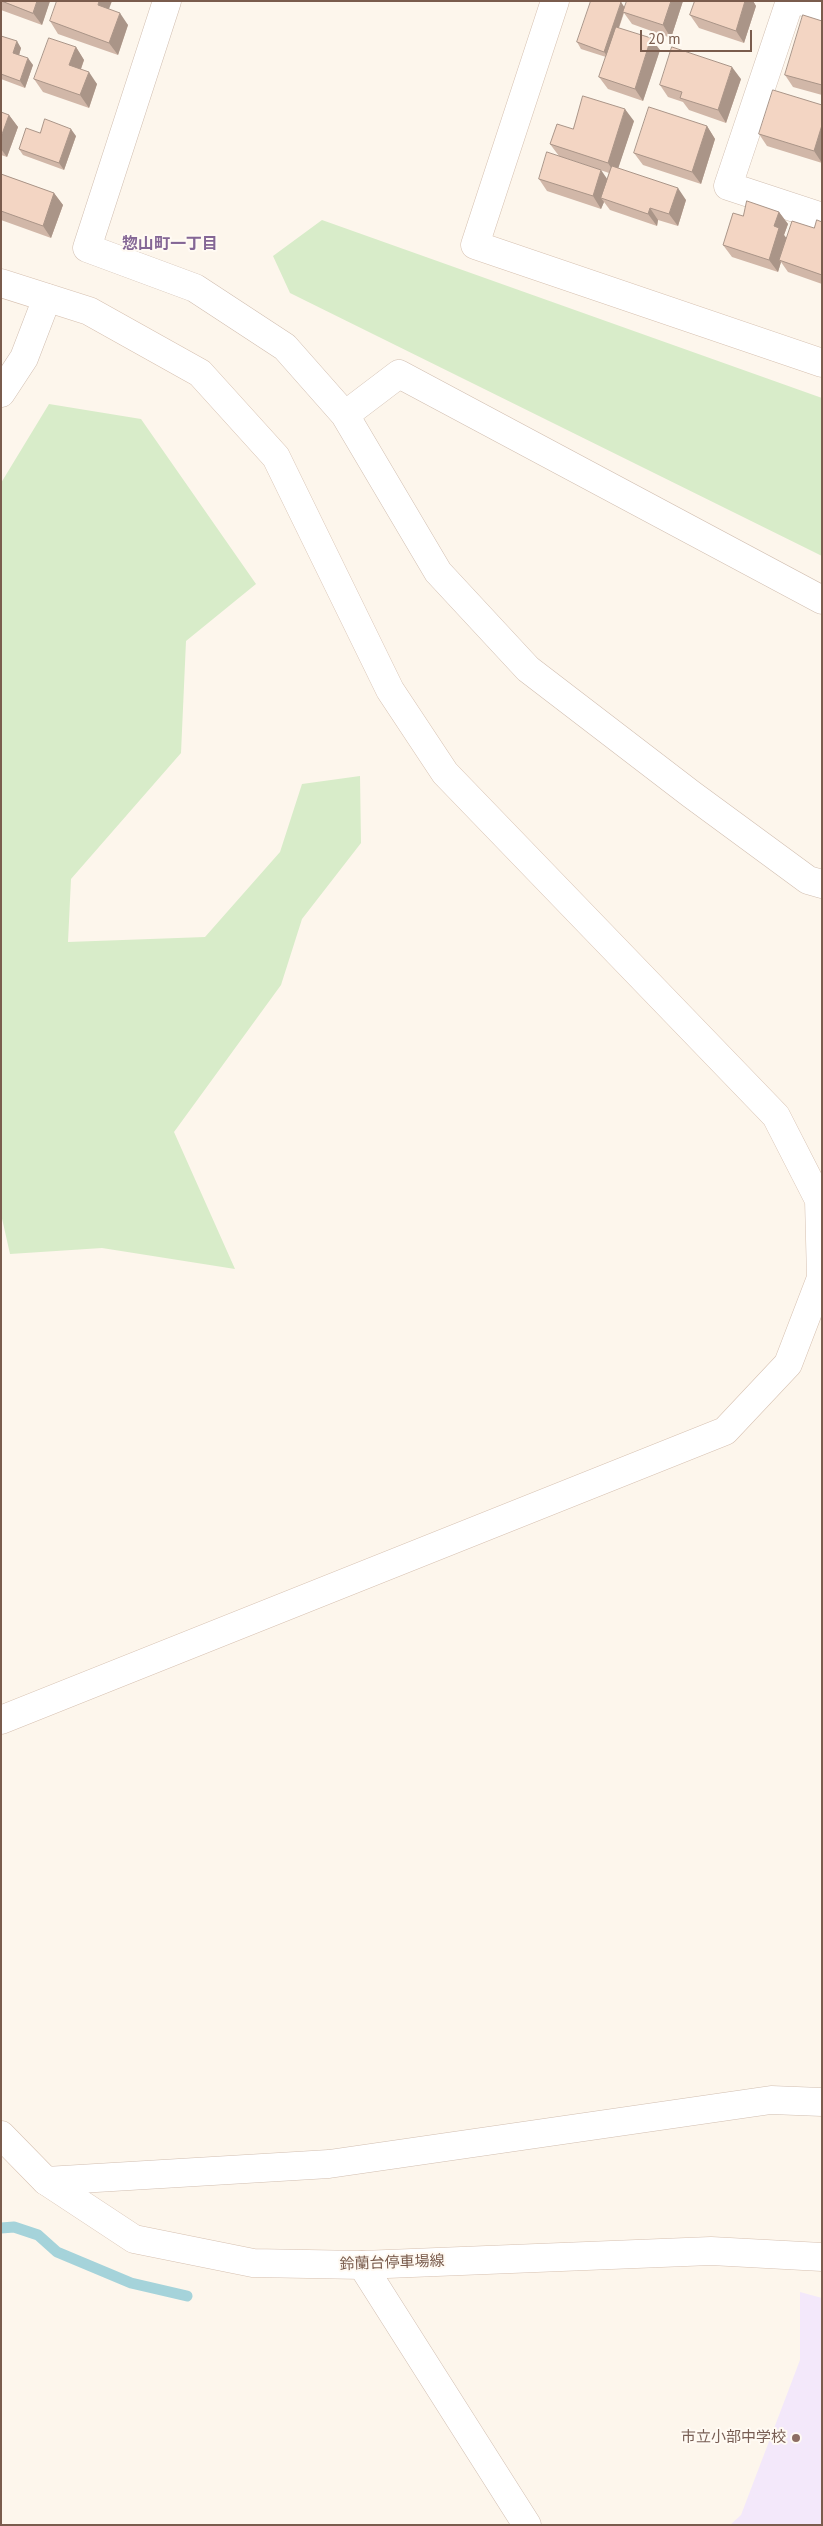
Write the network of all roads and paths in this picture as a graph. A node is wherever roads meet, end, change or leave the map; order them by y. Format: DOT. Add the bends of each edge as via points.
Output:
graph roads {
  1 [pos="166,1"];
  2 [pos="555,1"];
  3 [pos="790,1"];
  4 [pos="801,1"];
  5 [pos="822,8"];
  6 [pos="822,218"];
  7 [pos="1,283"];
  8 [pos="47,298"];
  9 [pos="822,363"];
  10 [pos="1,394"];
  11 [pos="345,415"];
  12 [pos="822,600"];
  13 [pos="822,884"];
  14 [pos="1,1720"];
  15 [pos="822,2102"];
  16 [pos="1,2135"];
  17 [pos="46,2181"];
  18 [pos="822,2257"];
  19 [pos="362,2266"];
  20 [pos="527,2525"];
  1 -- 11 [label="street" via="87,248 195,288 285,347"];
  2 -- 9 [label="street" via="475,245"];
  3 -- 6 [label="street" via="728,186"];
  4 -- 5 [label="street"];
  7 -- 8 [label="street"];
  8 -- 10 [label="street" via="24,358"];
  8 -- 14 [label="street" via="89,311 200,373 276,458 390,690 445,773 776,1116 819,1200 821,1278 788,1364 725,1431"];
  11 -- 12 [label="street" via="399,374"];
  11 -- 13 [label="street" via="438,572 528,669 690,794 808,880"];
  15 -- 17 [label="street" via="771,2100 329,2164"];
  16 -- 17 [label="street, 鈴蘭台停車場線"];
  17 -- 19 [label="street, 鈴蘭台停車場線" via="134,2239 252,2263"];
  18 -- 19 [label="street, 鈴蘭台停車場線" via="711,2251"];
  19 -- 20 [label="street"];
}
